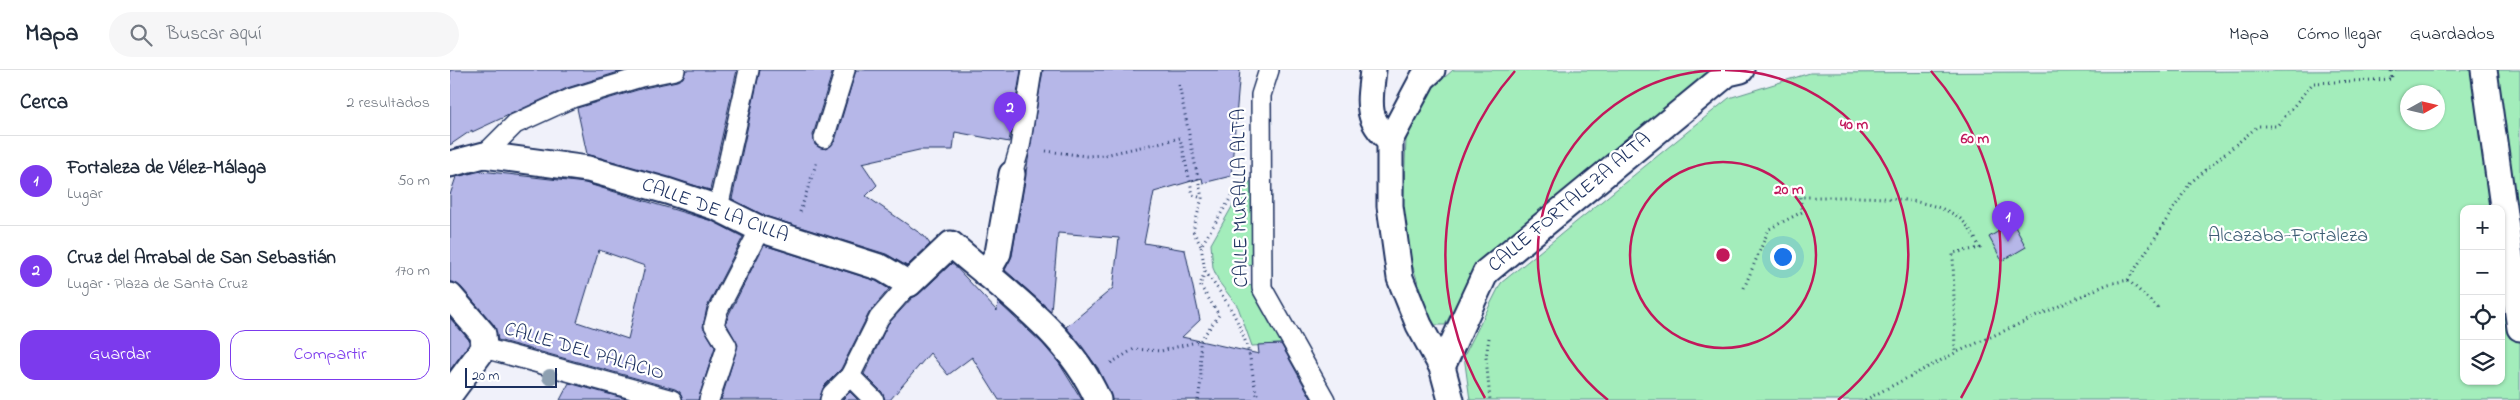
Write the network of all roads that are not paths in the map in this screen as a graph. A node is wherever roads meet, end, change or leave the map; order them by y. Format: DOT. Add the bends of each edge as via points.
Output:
graph roads {
  1 [pos="675,70"];
  2 [pos="749,70"];
  3 [pos="845,70"];
  4 [pos="1032,70"];
  5 [pos="1269,70"];
  6 [pos="1373,70"];
  7 [pos="1432,70"];
  8 [pos="1741,70"];
  9 [pos="2484,70"];
  10 [pos="824,138"];
  11 [pos="1390,140"];
  12 [pos="484,155"];
  13 [pos="450,164"];
  14 [pos="1012,174"];
  15 [pos="718,208"];
  16 [pos="760,229"];
  17 [pos="986,274"];
  18 [pos="909,284"];
  19 [pos="450,296"];
  20 [pos="2520,328"];
  21 [pos="484,348"];
  22 [pos="1442,367"];
  23 [pos="850,376"];
  24 [pos="450,394"];
  25 [pos="672,400"];
  26 [pos="709,400"];
  27 [pos="830,400"];
  28 [pos="874,400"];
  29 [pos="1098,400"];
  30 [pos="1325,400"];
  31 [pos="1451,400"];
  1 -- 12 [label="street" via="572,98 515,124"];
  2 -- 15 [label="street"];
  3 -- 10 [label="street"];
  4 -- 14 [label="street" via="1020,147"];
  5 -- 30 [label="street, CALLE MURALLA ALTA" via="1261,95 1262,288"];
  6 -- 11 [label="street" via="1371,115 1378,130"];
  7 -- 11 [label="street" via="1423,78"];
  8 -- 22 [label="street, CALLE FORTALEZA ALTA" via="1728,73 1486,272"];
  9 -- 20 [label="street"];
  11 -- 22 [label="street" via="1390,206 1400,278"];
  12 -- 13 [label="street"];
  12 -- 15 [label="street, CALLE DE LA CILLA" via="588,169 667,190"];
  14 -- 17 [label="street" via="998,253"];
  15 -- 16 [label="street, CALLE DE LA CILLA"];
  16 -- 18 [label="street, CALLE DE LA CILLA" via="882,268"];
  16 -- 26 [label="street" via="718,310 714,325 727,346"];
  17 -- 18 [label="street" via="951,244"];
  17 -- 29 [label="street" via="1059,338 1088,376"];
  18 -- 23 [label="street" via="879,318"];
  19 -- 21 [label="street" via="483,334"];
  21 -- 24 [label="street"];
  21 -- 25 [label="street, CALLE DEL PALACIO"];
  22 -- 31 [label="street"];
  23 -- 27 [label="street"];
  23 -- 28 [label="street"];
}
